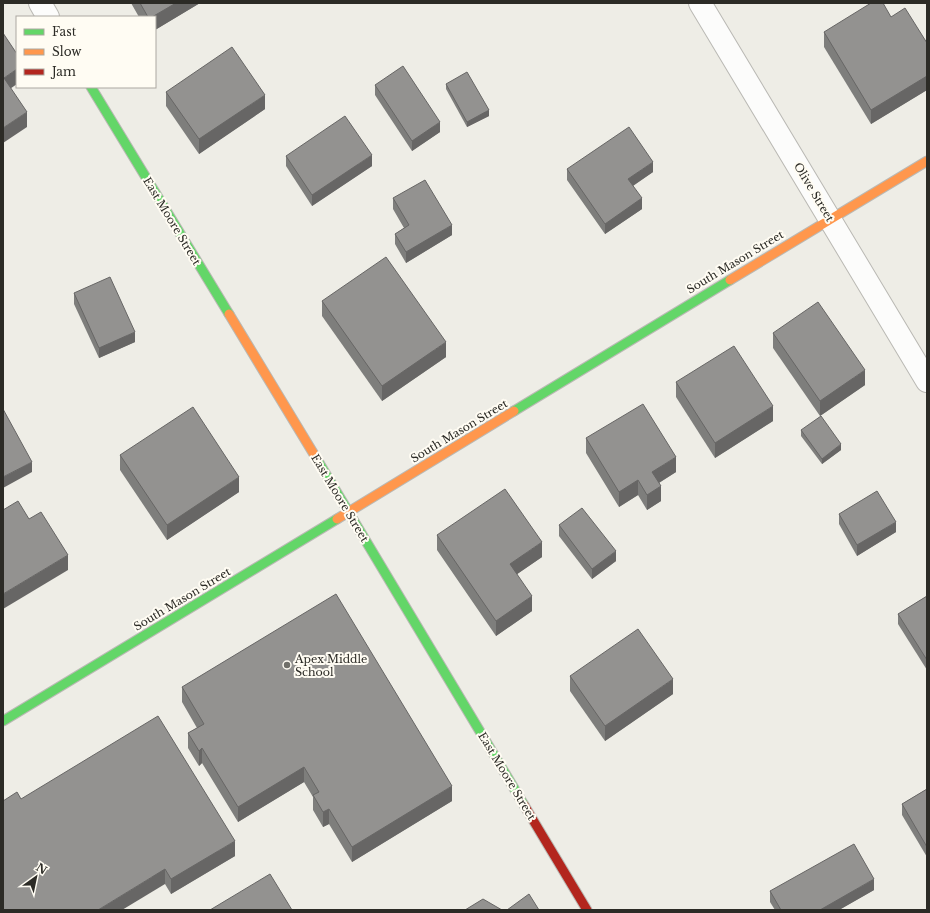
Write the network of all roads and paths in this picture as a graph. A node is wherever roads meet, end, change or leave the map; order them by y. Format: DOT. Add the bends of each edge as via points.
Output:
graph roads {
  1 [pos="40,3"];
  2 [pos="700,3"];
  3 [pos="47,16"];
  4 [pos="92,88"];
  5 [pos="927,161"];
  6 [pos="830,219"];
  7 [pos="927,381"];
  8 [pos="349,512"];
  9 [pos="3,721"];
  10 [pos="587,910"];
  1 -- 3 [label="street"];
  2 -- 6 [label="street, Olive Street"];
  4 -- 8 [label="street, East Moore Street"];
  5 -- 6 [label="street, South Mason Street"];
  6 -- 7 [label="street, Olive Street"];
  6 -- 8 [label="street, South Mason Street"];
  8 -- 9 [label="street, South Mason Street"];
  8 -- 10 [label="street, East Moore Street"];
}
